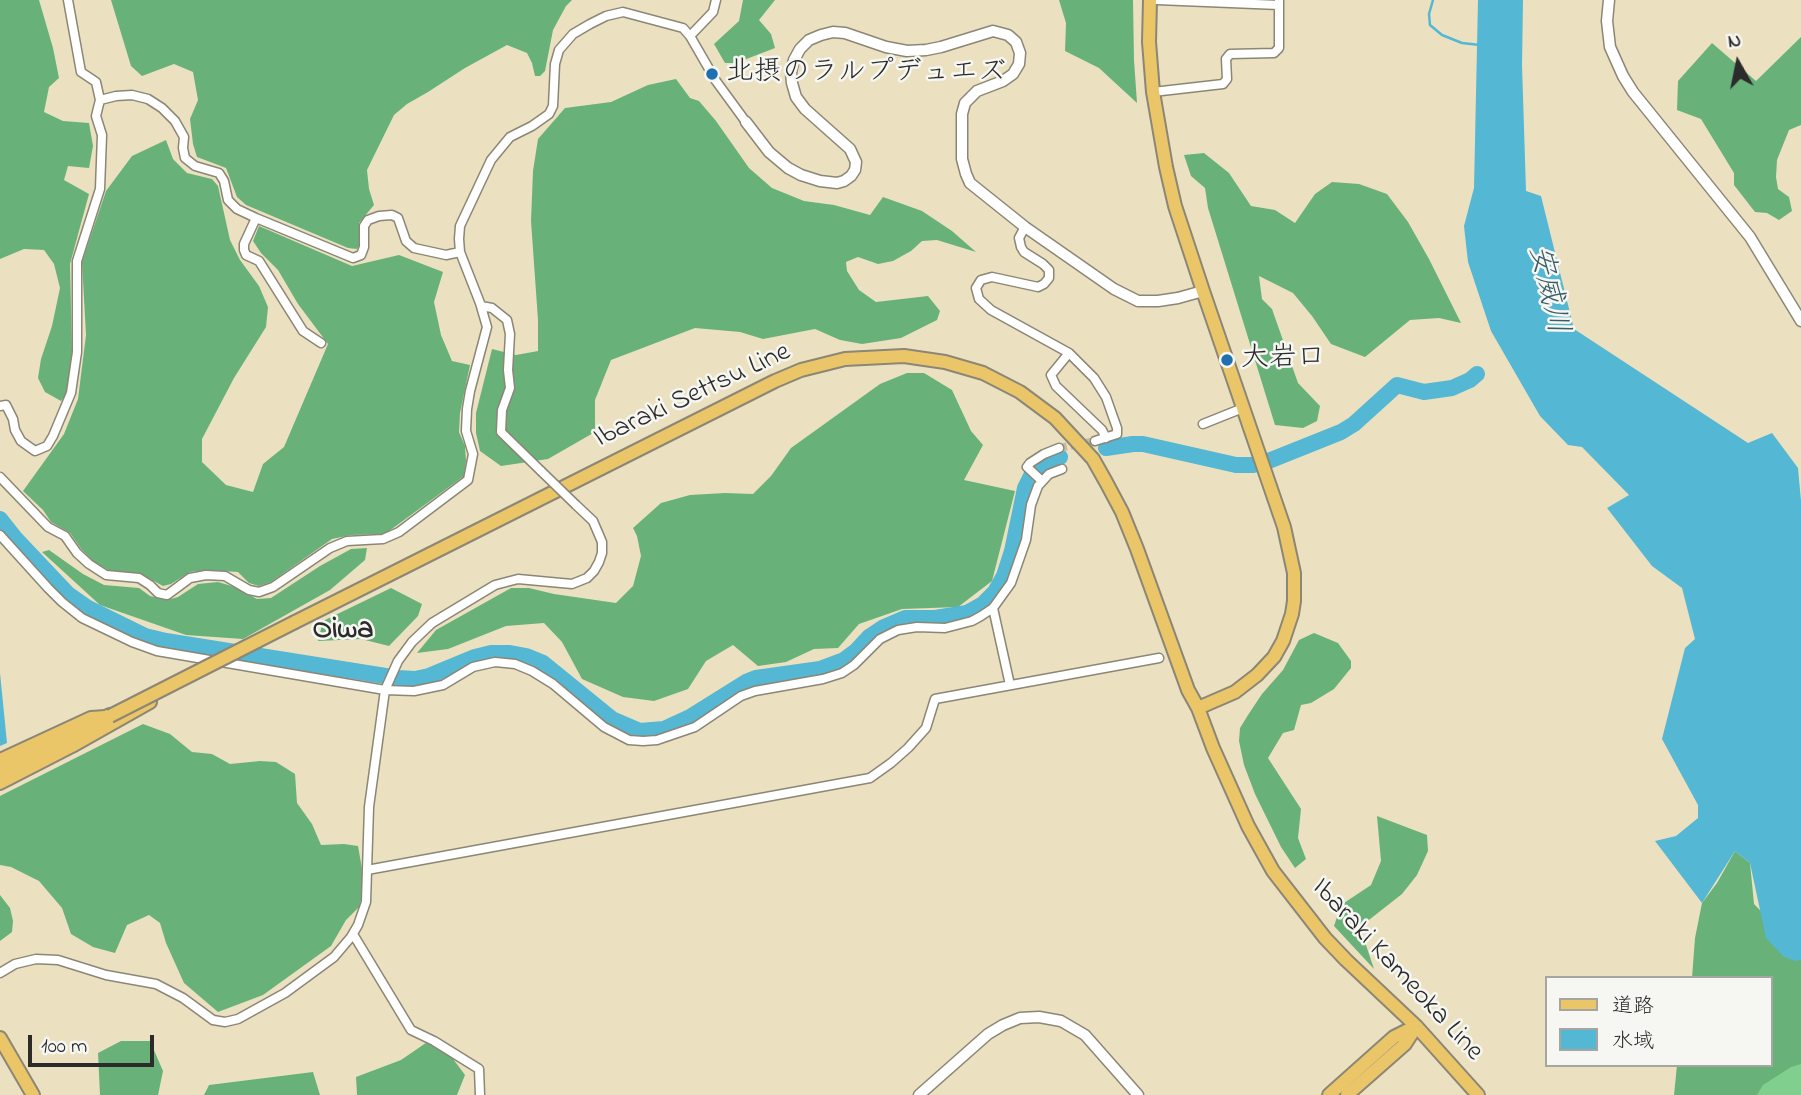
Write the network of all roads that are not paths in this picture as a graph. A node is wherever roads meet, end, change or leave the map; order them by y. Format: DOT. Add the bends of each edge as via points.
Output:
graph roads {
  1 [pos="68,0"];
  2 [pos="716,0"];
  3 [pos="1150,0"];
  4 [pos="1157,0"];
  5 [pos="1609,0"];
  6 [pos="1279,2"];
  7 [pos="690,36"];
  8 [pos="1153,92"];
  9 [pos="100,100"];
  10 [pos="746,122"];
  11 [pos="256,218"];
  12 [pos="1026,226"];
  13 [pos="460,252"];
  14 [pos="1203,291"];
  15 [pos="481,306"];
  16 [pos="1801,321"];
  17 [pos="321,343"];
  18 [pos="1069,353"];
  19 [pos="0,406"];
  20 [pos="1243,408"];
  21 [pos="1203,424"];
  22 [pos="1106,438"];
  23 [pos="1095,441"];
  24 [pos="1059,448"];
  25 [pos="1062,469"];
  26 [pos="0,477"];
  27 [pos="1041,480"];
  28 [pos="0,535"];
  29 [pos="993,608"];
  30 [pos="1158,658"];
  31 [pos="186,677"];
  32 [pos="1010,685"];
  33 [pos="387,688"];
  34 [pos="1198,708"];
  35 [pos="110,716"];
  36 [pos="39,752"];
  37 [pos="0,760"];
  38 [pos="0,773"];
  39 [pos="0,783"];
  40 [pos="367,870"];
  41 [pos="353,934"];
  42 [pos="0,973"];
  43 [pos="1416,1026"];
  44 [pos="0,1038"];
  45 [pos="33,1095"];
  46 [pos="480,1095"];
  47 [pos="919,1095"];
  48 [pos="1138,1095"];
  49 [pos="1329,1095"];
  50 [pos="1347,1095"];
  51 [pos="1478,1095"];
  1 -- 9 [label="street" via="81,72 96,82"];
  2 -- 7 [label="street" via="713,12"];
  3 -- 8 [label="main road"];
  4 -- 6 [label="street"];
  5 -- 16 [label="street" via="1610,47 1623,76 1751,237"];
  6 -- 8 [label="street" via="1279,48 1273,53 1230,54 1223,84"];
  7 -- 10 [label="street"];
  7 -- 13 [label="street" via="683,28 623,12 573,34 559,50 549,114 510,136 491,160 460,226"];
  8 -- 14 [label="main road" via="1169,180"];
  9 -- 11 [label="street" via="132,95 162,108 184,137 185,158 219,173 228,200"];
  9 -- 19 [label="street" via="96,116 102,135 100,189 77,261 77,352 71,393 47,446 35,451 21,441 6,405"];
  10 -- 12 [label="street" via="788,168 820,181 844,181 855,170 850,149 805,109 792,83 794,60 809,40 845,33 886,47 926,51 993,31 1008,35 1016,42 1019,64 1013,74 965,103 962,159 971,183"];
  11 -- 13 [label="street" via="354,258 364,247 368,220 392,215 414,247 446,255"];
  11 -- 17 [label="street" via="244,244 246,255 259,261 303,331"];
  12 -- 14 [label="street" via="1138,301 1158,302"];
  12 -- 18 [label="street" via="1019,237 1021,247 1049,270 1049,278 1038,287 981,280 976,288 979,299"];
  13 -- 15 [label="street"];
  14 -- 20 [label="main road"];
  15 -- 26 [label="street" via="486,327 467,410 466,431 473,454 468,480 399,532 330,548 259,592 225,576 205,575 190,578 167,595 139,578 106,575 77,553 65,536 48,527"];
  15 -- 33 [label="street, bridge" via="507,320 510,334 510,388 501,432 593,521 602,553 587,578 572,584 518,579 495,585 432,623 398,661"];
  18 -- 22 [label="street" via="1106,397 1117,434"];
  18 -- 22 [label="street" via="1051,376"];
  20 -- 21 [label="street"];
  20 -- 34 [label="main road" via="1293,559 1294,601 1283,641 1257,676"];
  22 -- 23 [label="street"];
  24 -- 27 [label="street" via="1027,467"];
  25 -- 27 [label="street"];
  27 -- 29 [label="street" via="1011,583"];
  28 -- 33 [label="street" via="62,602 82,618 132,642 157,651"];
  29 -- 32 [label="street"];
  29 -- 33 [label="street" via="959,625 898,630 880,639 842,673 741,696 695,727 657,740 619,736 553,684 514,664 473,667 443,685 414,691"];
  30 -- 32 [label="street"];
  31 -- 34 [label="main road, Ibaraki Settsu Line, bridge" via="775,381 845,359 904,356 945,362 1001,381 1055,418 1093,459 1122,512"];
  31 -- 35 [label="main road, Ibaraki Settsu Line, bridge"];
  31 -- 36 [label="main road, bridge" via="161,695"];
  32 -- 40 [label="street" via="935,699 926,728 870,778"];
  33 -- 40 [label="street" via="369,807"];
  34 -- 43 [label="main road, Ibaraki Kameoka Line" via="1237,803 1273,871 1325,938"];
  35 -- 36 [label="highway"];
  36 -- 37 [label="main road"];
  36 -- 38 [label="highway"];
  36 -- 39 [label="main road"];
  40 -- 41 [label="street" via="366,902"];
  41 -- 42 [label="street" via="334,957 285,993 225,1023 156,984 58,960 36,959"];
  41 -- 46 [label="street" via="411,1030 479,1069"];
  43 -- 49 [label="main road" via="1394,1037"];
  43 -- 50 [label="main road" via="1405,1044"];
  43 -- 51 [label="main road, Ibaraki Kameoka Line"];
  44 -- 45 [label="main road"];
  47 -- 48 [label="street" via="995,1029 1020,1018 1039,1017 1061,1021 1085,1035"];
}
